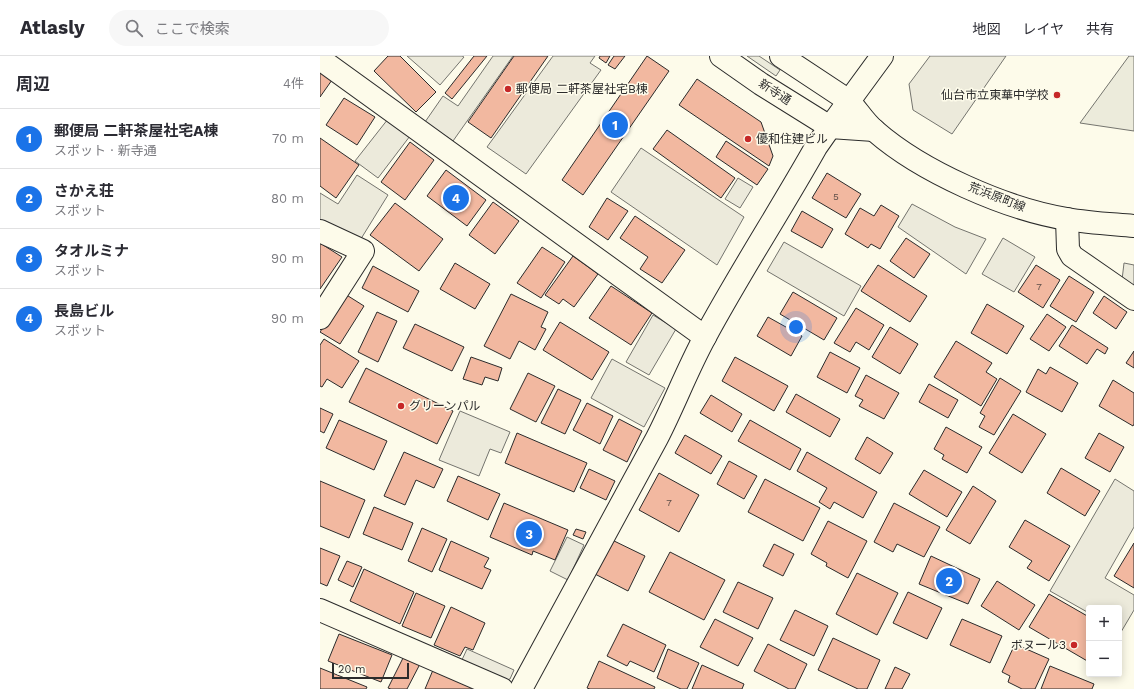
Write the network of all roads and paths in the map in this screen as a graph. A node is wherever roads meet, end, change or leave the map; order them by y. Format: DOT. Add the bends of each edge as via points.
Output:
graph roads {
  1 [pos="721,56"];
  2 [pos="781,56"];
  3 [pos="882,56"];
  4 [pos="320,59"];
  5 [pos="849,101"];
  6 [pos="830,128"];
  7 [pos="874,130"];
  8 [pos="1067,219"];
  9 [pos="1134,226"];
  10 [pos="320,231"];
  11 [pos="1134,299"];
  12 [pos="320,318"];
  13 [pos="705,337"];
  14 [pos="320,610"];
  15 [pos="502,689"];
  16 [pos="521,689"];
  1 -- 6 [label="street, 新寺通"];
  2 -- 5 [label="street"];
  3 -- 5 [label="street"];
  4 -- 13 [label="street"];
  5 -- 6 [label="street"];
  5 -- 7 [label="street, 荒浜原町線"];
  6 -- 7 [label="street"];
  6 -- 13 [label="street" via="816,147"];
  7 -- 8 [label="street, 荒浜原町線" via="902,151 970,188 1012,206"];
  8 -- 9 [label="street, 荒浜原町線"];
  8 -- 11 [label="street" via="1068,249 1072,256"];
  10 -- 12 [label="street" via="363,251"];
  13 -- 16 [label="street" via="657,438"];
  14 -- 15 [label="street"];
}
